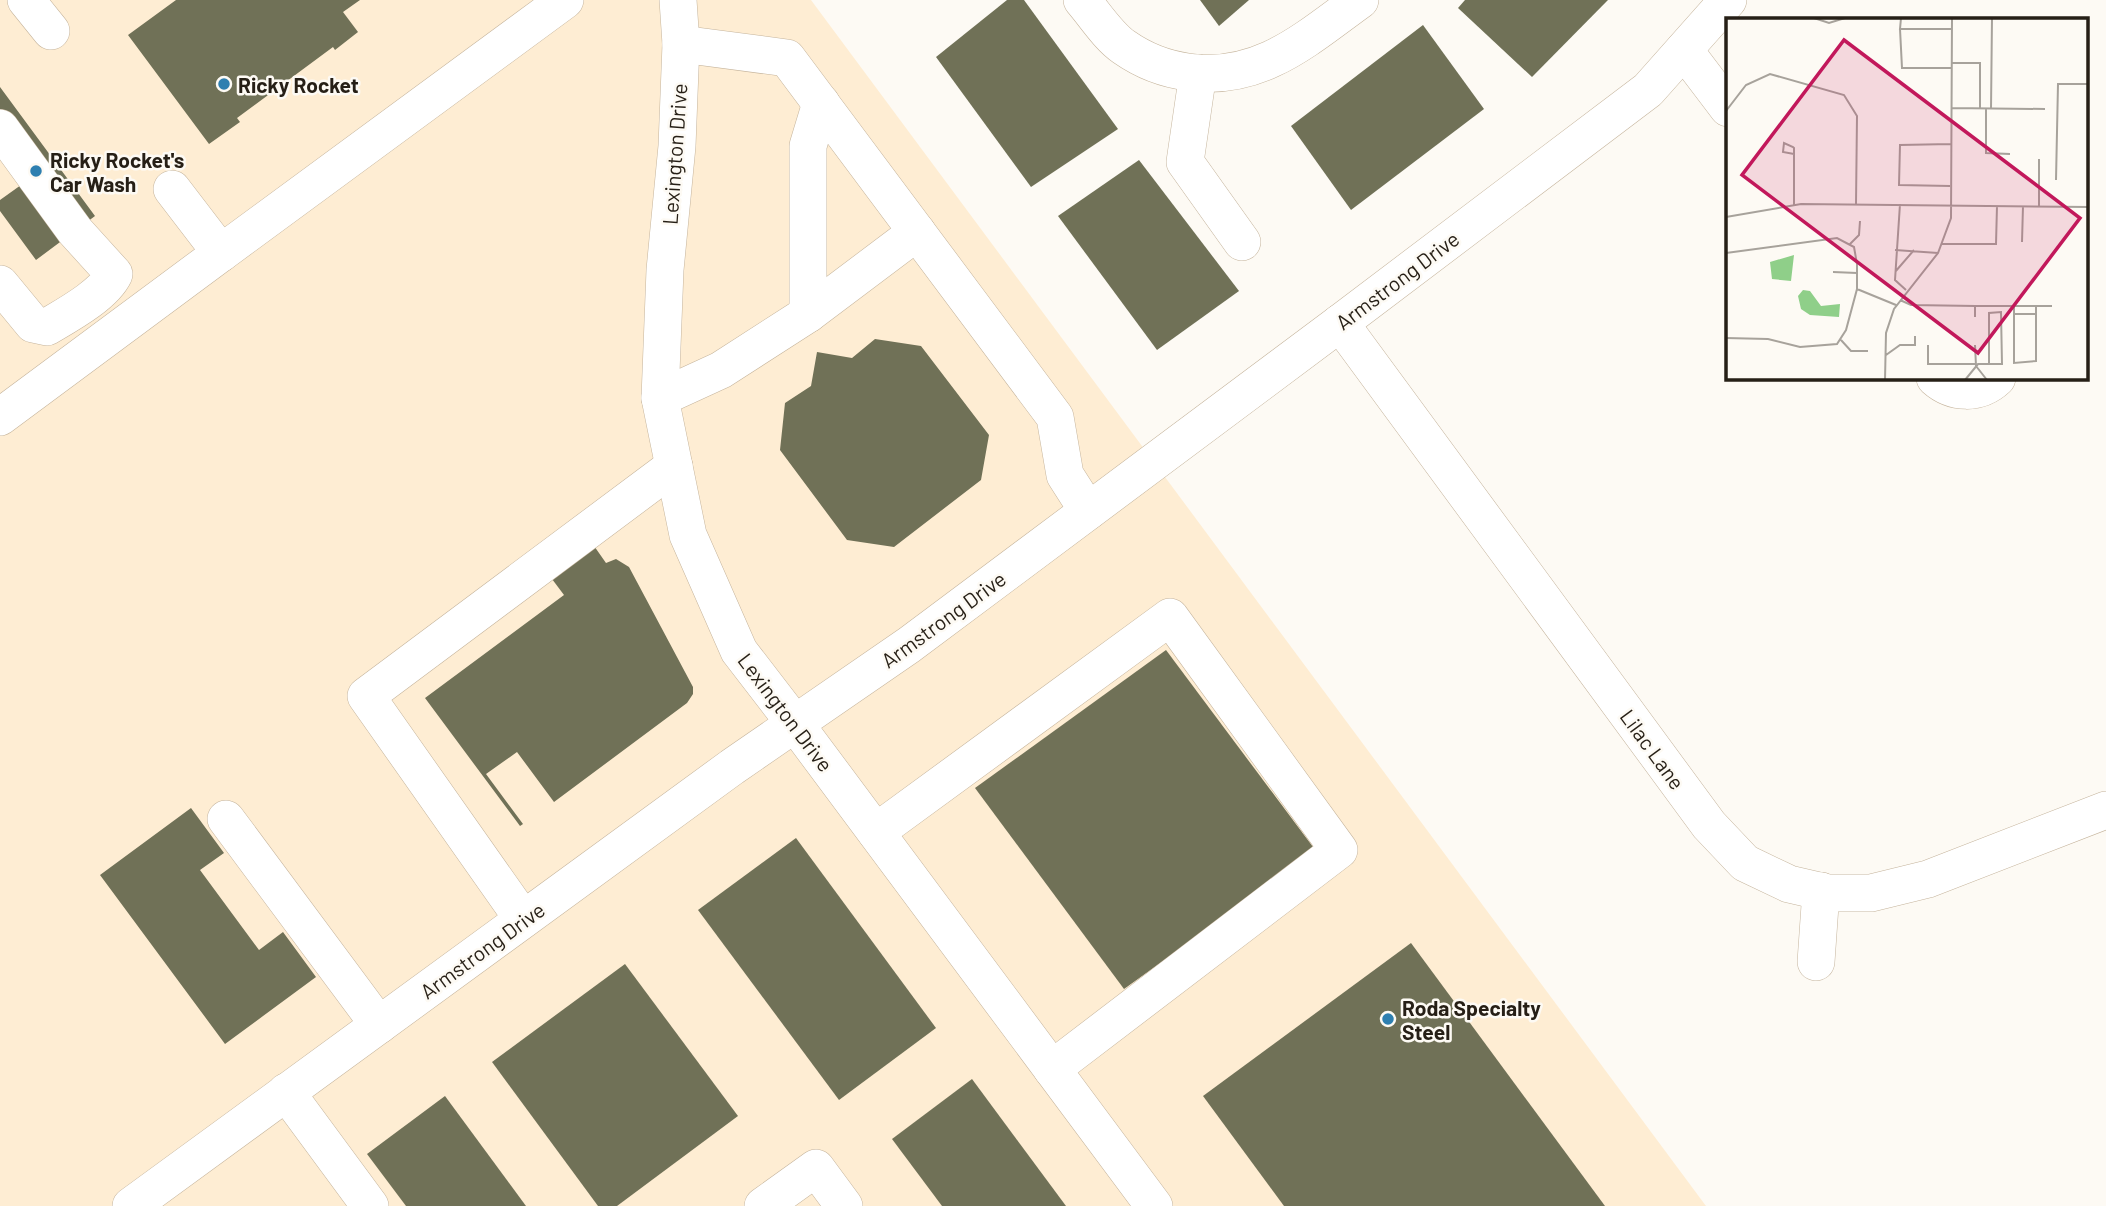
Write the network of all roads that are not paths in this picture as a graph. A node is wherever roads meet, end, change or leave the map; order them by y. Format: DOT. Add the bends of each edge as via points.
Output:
graph roads {
  1 [pos="26,0"];
  2 [pos="565,0"];
  3 [pos="678,0"];
  4 [pos="1082,0"];
  5 [pos="1360,0"];
  6 [pos="1728,0"];
  7 [pos="51,31"];
  8 [pos="681,44"];
  9 [pos="1684,50"];
  10 [pos="1199,73"];
  11 [pos="821,103"];
  12 [pos="1726,105"];
  13 [pos="0,128"];
  14 [pos="172,189"];
  15 [pos="917,232"];
  16 [pos="1242,242"];
  17 [pos="221,253"];
  18 [pos="0,284"];
  19 [pos="808,314"];
  20 [pos="1340,323"];
  21 [pos="51,324"];
  22 [pos="78,360"];
  23 [pos="1938,380"];
  24 [pos="1994,380"];
  25 [pos="660,398"];
  26 [pos="0,417"];
  27 [pos="674,466"];
  28 [pos="1088,511"];
  29 [pos="796,725"];
  30 [pos="2106,810"];
  31 [pos="226,819"];
  32 [pos="876,832"];
  33 [pos="1821,891"];
  34 [pos="523,919"];
  35 [pos="1816,962"];
  36 [pos="379,1026"];
  37 [pos="1052,1069"];
  38 [pos="286,1092"];
  39 [pos="131,1206"];
  40 [pos="370,1206"];
  41 [pos="763,1206"];
  42 [pos="844,1206"];
  43 [pos="1154,1206"];
  1 -- 7 [label="street"];
  2 -- 17 [label="street"];
  3 -- 8 [label="street, Lexington Drive"];
  4 -- 10 [label="street" via="1123,47 1164,68"];
  5 -- 10 [label="street" via="1259,66 1213,75"];
  6 -- 9 [label="street, Armstrong Drive"];
  8 -- 11 [label="street" via="787,58"];
  8 -- 25 [label="street, Lexington Drive"];
  9 -- 12 [label="street"];
  9 -- 20 [label="street, Armstrong Drive" via="1648,90"];
  10 -- 16 [label="street" via="1185,162"];
  11 -- 15 [label="street"];
  11 -- 19 [label="street" via="808,146"];
  13 -- 21 [label="street" via="75,231 114,274 99,292"];
  14 -- 17 [label="street"];
  15 -- 19 [label="street"];
  15 -- 28 [label="street" via="1055,417 1065,475"];
  17 -- 22 [label="street"];
  18 -- 21 [label="street" via="33,324"];
  19 -- 25 [label="street" via="721,370"];
  20 -- 28 [label="street, Armstrong Drive"];
  20 -- 33 [label="street, Lilac Lane" via="1709,825 1745,863 1789,884"];
  21 -- 22 [label="street"];
  22 -- 26 [label="street"];
  23 -- 24 [label="street" via="1965,391"];
  25 -- 27 [label="street, Lexington Drive"];
  27 -- 29 [label="street, Lexington Drive" via="688,535 739,651"];
  27 -- 34 [label="street" via="366,696"];
  28 -- 29 [label="street, Armstrong Drive"];
  29 -- 32 [label="street, Lexington Drive"];
  29 -- 34 [label="street, Armstrong Drive"];
  30 -- 33 [label="street, Lilac Lane" via="1928,879 1871,893"];
  31 -- 36 [label="street"];
  32 -- 37 [label="street, Lexington Drive"];
  32 -- 37 [label="street" via="1170,617 1339,850"];
  33 -- 35 [label="street"];
  34 -- 36 [label="street, Armstrong Drive"];
  36 -- 38 [label="street, Armstrong Drive"];
  37 -- 43 [label="street, Lexington Drive"];
  38 -- 39 [label="street, Armstrong Drive"];
  38 -- 40 [label="street"];
  41 -- 42 [label="street" via="816,1168"];
}
